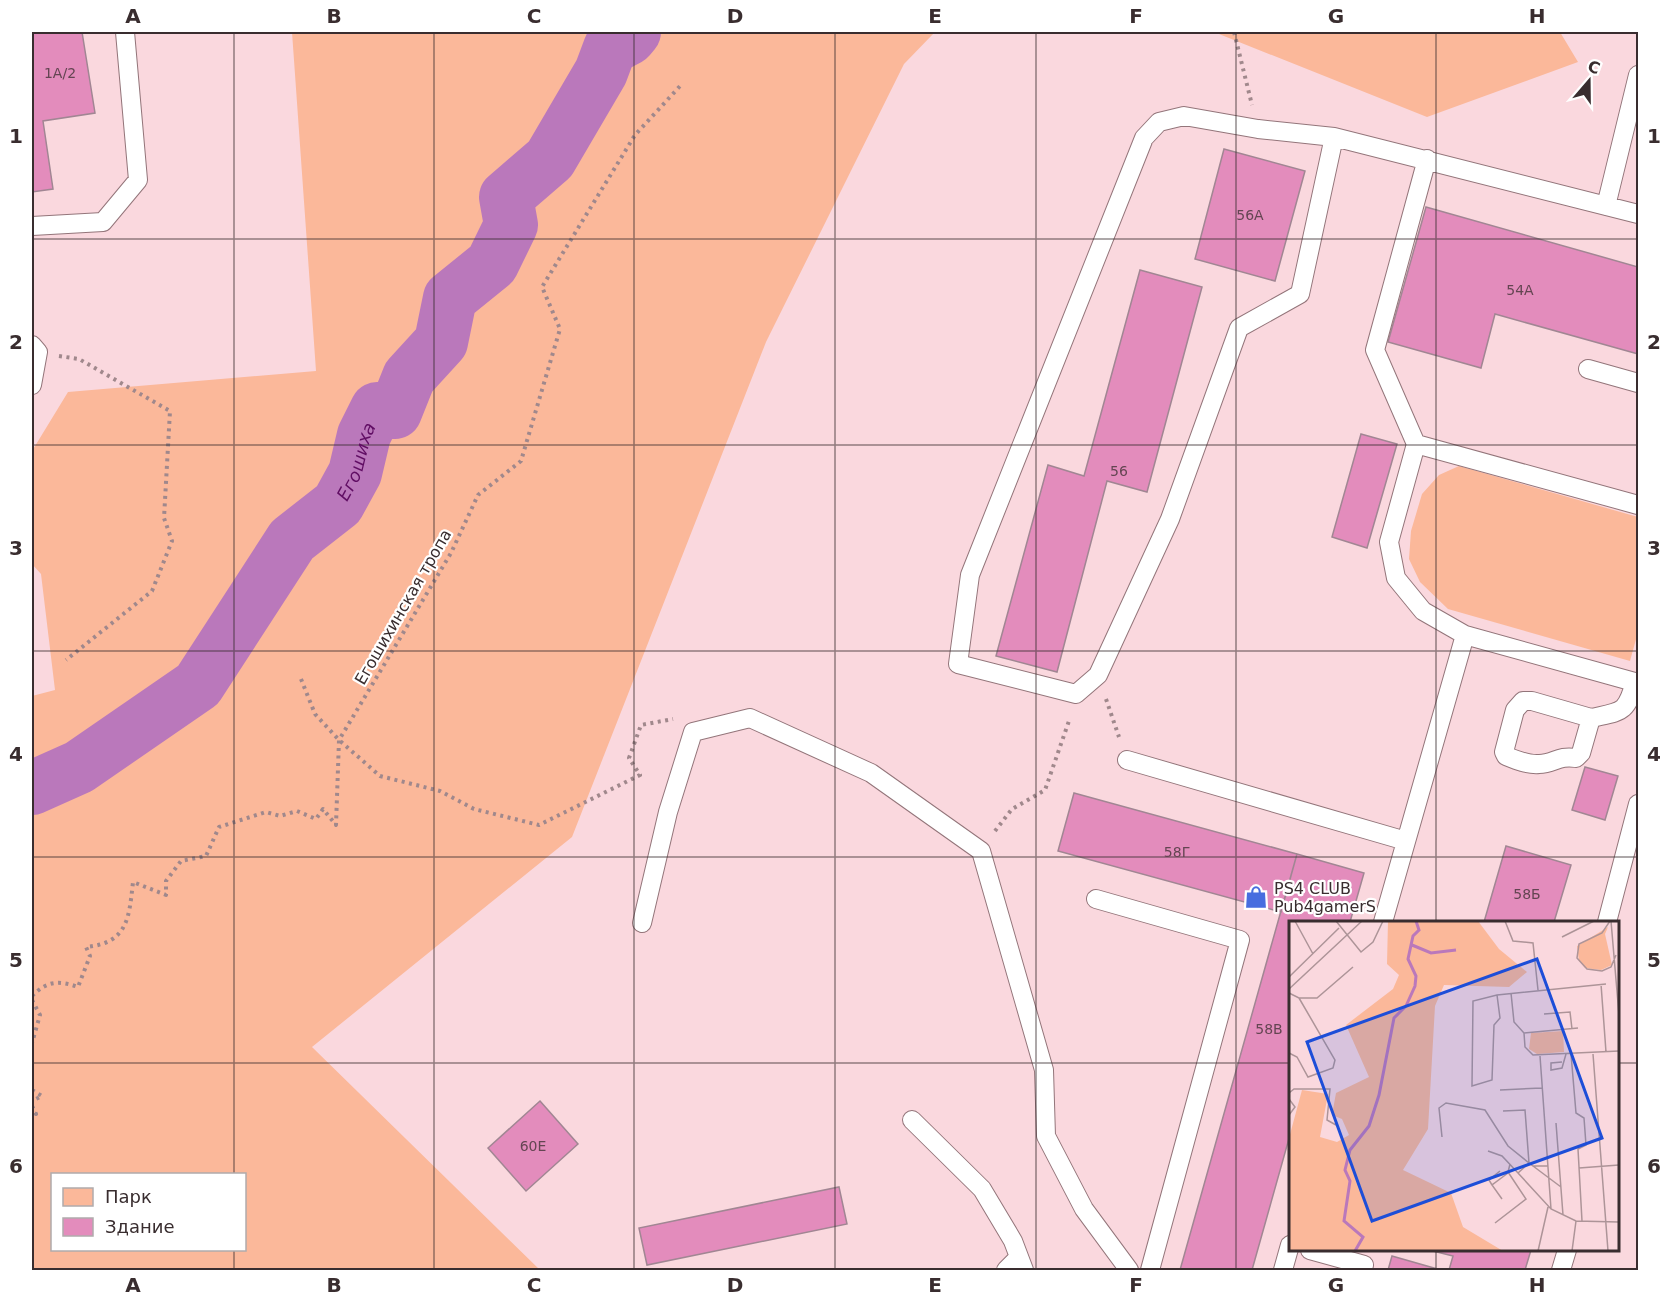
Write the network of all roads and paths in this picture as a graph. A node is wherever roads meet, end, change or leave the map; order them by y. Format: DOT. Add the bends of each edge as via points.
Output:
graph roads {
  1 [pos="125,32"];
  2 [pos="1234,32"];
  3 [pos="1638,75"];
  4 [pos="681,85"];
  5 [pos="1258,129"];
  6 [pos="1334,137"];
  7 [pos="1427,159"];
  8 [pos="1606,206"];
  9 [pos="1638,214"];
  10 [pos="32,226"];
  11 [pos="35,349"];
  12 [pos="1588,369"];
  13 [pos="1638,383"];
  14 [pos="32,385"];
  15 [pos="1416,444"];
  16 [pos="1638,505"];
  17 [pos="1465,635"];
  18 [pos="66,660"];
  19 [pos="1098,675"];
  20 [pos="301,679"];
  21 [pos="1637,682"];
  22 [pos="1077,694"];
  23 [pos="681,717"];
  24 [pos="1591,718"];
  25 [pos="339,740"];
  26 [pos="1127,760"];
  27 [pos="1638,804"];
  28 [pos="1406,841"];
  29 [pos="981,851"];
  30 [pos="1096,899"];
  31 [pos="1383,921"];
  32 [pos="1607,921"];
  33 [pos="642,923"];
  34 [pos="32,998"];
  35 [pos="32,1043"];
  36 [pos="32,1090"];
  37 [pos="32,1101"];
  38 [pos="32,1106"];
  39 [pos="32,1112"];
  40 [pos="912,1120"];
  41 [pos="1289,1249"];
  42 [pos="1315,1251"];
  43 [pos="1567,1251"];
  44 [pos="1365,1262"];
  45 [pos="1022,1264"];
  46 [pos="1006,1270"];
  47 [pos="1129,1270"];
  48 [pos="1150,1270"];
  49 [pos="1283,1270"];
  50 [pos="1561,1270"];
  1 -- 10 [label="lane" via="138,180 103,222"];
  2 -- 5 [label="path"];
  3 -- 8 [label="lane"];
  4 -- 25 [label="path, Егошихинская тропа" via="635,135 542,287 560,329 521,461 478,495 451,553"];
  5 -- 6 [label="lane"];
  5 -- 22 [label="lane" via="1184,116 1159,122 1144,138 970,575 958,664"];
  6 -- 7 [label="lane"];
  6 -- 19 [label="lane" via="1299,294 1239,328 1170,519"];
  7 -- 8 [label="lane"];
  7 -- 15 [label="lane" via="1376,350"];
  8 -- 9 [label="lane"];
  11 -- 14 [label="lane"];
  11 -- 18 [label="path" via="79,359 170,411 164,518 172,541 152,591"];
  12 -- 13 [label="lane"];
  15 -- 16 [label="lane"];
  15 -- 17 [label="lane" via="1389,542 1396,578 1424,611"];
  17 -- 21 [label="lane"];
  17 -- 28 [label="lane"];
  19 -- 22 [label="lane"];
  19 -- 26 [label="path"];
  20 -- 25 [label="path" via="315,714"];
  21 -- 24 [label="lane" via="1622,710"];
  22 -- 29 [label="path" via="1045,790 1012,809"];
  23 -- 25 [label="path" via="641,725 629,758 640,775 539,825 474,809 440,791 380,776"];
  24 -- 24 [label="lane" via="1576,758 1561,756 1540,765 1504,752 1515,710 1523,701"];
  25 -- 34 [label="path, Егошихинская тропа" via="336,825 323,810 316,819 297,811 280,816 266,812 219,827 206,856 181,861 166,881 166,894 133,882 129,916 122,932 102,946 86,947 90,956 78,987 60,981 42,985"];
  26 -- 28 [label="lane"];
  27 -- 32 [label="lane"];
  28 -- 31 [label="lane"];
  29 -- 33 [label="lane" via="871,773 750,718 693,732 668,812"];
  29 -- 47 [label="lane" via="1044,1070 1046,1136 1084,1209"];
  30 -- 48 [label="lane" via="1240,940"];
  34 -- 35 [label="path, Егошихинская тропа" via="40,1015"];
  36 -- 37 [label="path" via="42,1096"];
  38 -- 39 [label="path" via="36,1114"];
  40 -- 45 [label="lane" via="982,1189"];
  41 -- 49 [label="lane"];
  42 -- 44 [label="lane"];
  43 -- 50 [label="lane"];
  45 -- 46 [label="lane"];
}
